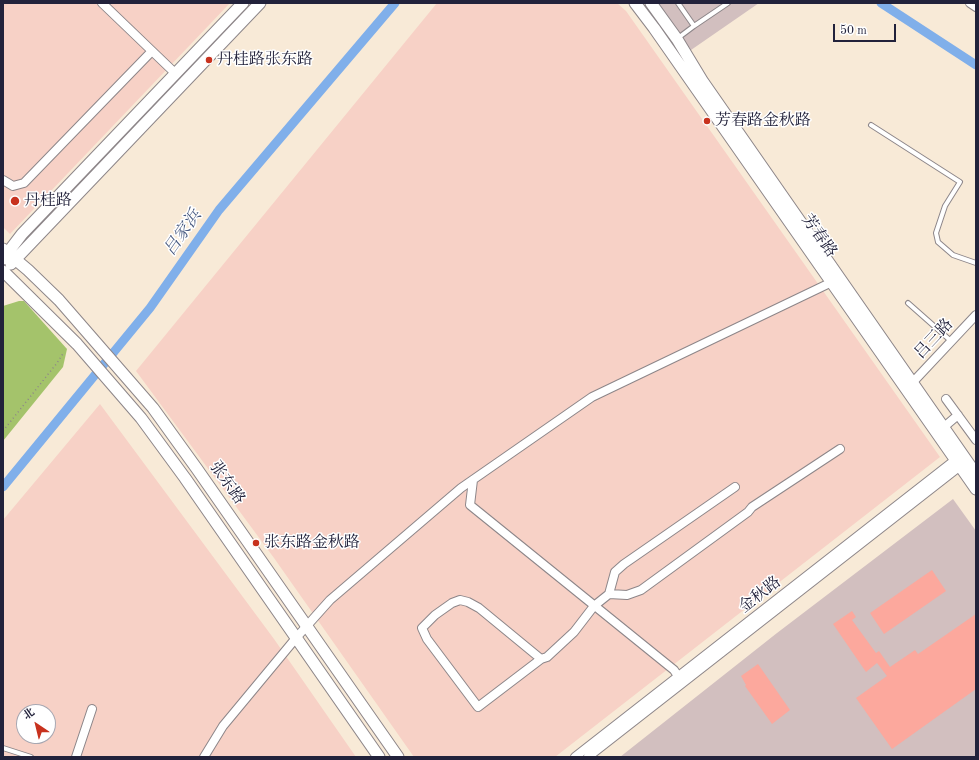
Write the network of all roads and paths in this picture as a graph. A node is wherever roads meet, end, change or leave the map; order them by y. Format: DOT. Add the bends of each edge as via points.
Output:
graph roads {
  1 [pos="102,3"];
  2 [pos="244,3"];
  3 [pos="260,3"];
  4 [pos="635,3"];
  5 [pos="651,3"];
  6 [pos="678,3"];
  7 [pos="728,3"];
  8 [pos="970,3"];
  9 [pos="976,7"];
  10 [pos="694,26"];
  11 [pos="677,39"];
  12 [pos="152,51"];
  13 [pos="176,74"];
  14 [pos="871,125"];
  15 [pos="3,180"];
  16 [pos="7,255"];
  17 [pos="976,263"];
  18 [pos="3,272"];
  19 [pos="832,282"];
  20 [pos="908,303"];
  21 [pos="976,315"];
  22 [pos="951,341"];
  23 [pos="64,352"];
  24 [pos="912,382"];
  25 [pos="946,399"];
  26 [pos="958,415"];
  27 [pos="944,427"];
  28 [pos="3,431"];
  29 [pos="976,440"];
  30 [pos="840,449"];
  31 [pos="961,460"];
  32 [pos="976,474"];
  33 [pos="473,480"];
  34 [pos="735,486"];
  35 [pos="976,489"];
  36 [pos="609,594"];
  37 [pos="594,606"];
  38 [pos="307,625"];
  39 [pos="296,638"];
  40 [pos="541,659"];
  41 [pos="678,676"];
  42 [pos="92,709"];
  43 [pos="3,748"];
  44 [pos="31,757"];
  45 [pos="76,757"];
  46 [pos="204,757"];
  47 [pos="379,757"];
  48 [pos="398,757"];
  49 [pos="575,757"];
  50 [pos="588,757"];
  1 -- 12 [label="street"];
  2 -- 13 [label="street"];
  3 -- 16 [label="street"];
  4 -- 19 [label="street, 芳春路"];
  5 -- 11 [label="street, 芳春路"];
  6 -- 10 [label="lane"];
  7 -- 10 [label="lane"];
  8 -- 9 [label="street"];
  10 -- 11 [label="lane"];
  11 -- 24 [label="street, 芳春路" via="703,82"];
  12 -- 13 [label="street"];
  12 -- 15 [label="street" via="24,183 13,186"];
  13 -- 16 [label="street" via="22,234"];
  14 -- 17 [label="lane" via="960,182 945,206 936,233 938,242 953,254"];
  16 -- 18 [label="street"];
  16 -- 38 [label="street, 张东路" via="59,300 130,381 175,437"];
  18 -- 39 [label="street, 张东路" via="77,344 120,393 162,446"];
  19 -- 31 [label="street, 芳春路"];
  19 -- 33 [label="street" via="592,396"];
  20 -- 22 [label="lane"];
  21 -- 22 [label="street, 吕三路"];
  22 -- 24 [label="street, 吕三路"];
  23 -- 28 [label="path"];
  24 -- 27 [label="street, 芳春路"];
  25 -- 26 [label="street"];
  26 -- 27 [label="street"];
  26 -- 29 [label="street"];
  27 -- 31 [label="street, 芳春路"];
  30 -- 36 [label="street" via="752,508 642,590 627,595"];
  31 -- 32 [label="street, 芳春路"];
  31 -- 35 [label="street, 芳春路"];
  31 -- 41 [label="street, 金秋路"];
  31 -- 50 [label="street, 金秋路"];
  33 -- 37 [label="street" via="470,505"];
  33 -- 38 [label="street" via="330,600"];
  34 -- 36 [label="street" via="624,564 615,572"];
  36 -- 37 [label="street"];
  37 -- 40 [label="street" via="574,632 547,657"];
  37 -- 41 [label="street" via="674,670"];
  38 -- 39 [label="street"];
  38 -- 48 [label="street, 张东路"];
  39 -- 46 [label="street" via="223,726"];
  39 -- 47 [label="street, 张东路"];
  40 -- 40 [label="street" via="478,707 426,639 422,628 452,603 460,600 468,602 479,608"];
  41 -- 49 [label="street, 金秋路"];
  42 -- 45 [label="street"];
  43 -- 44 [label="lane"];
}
